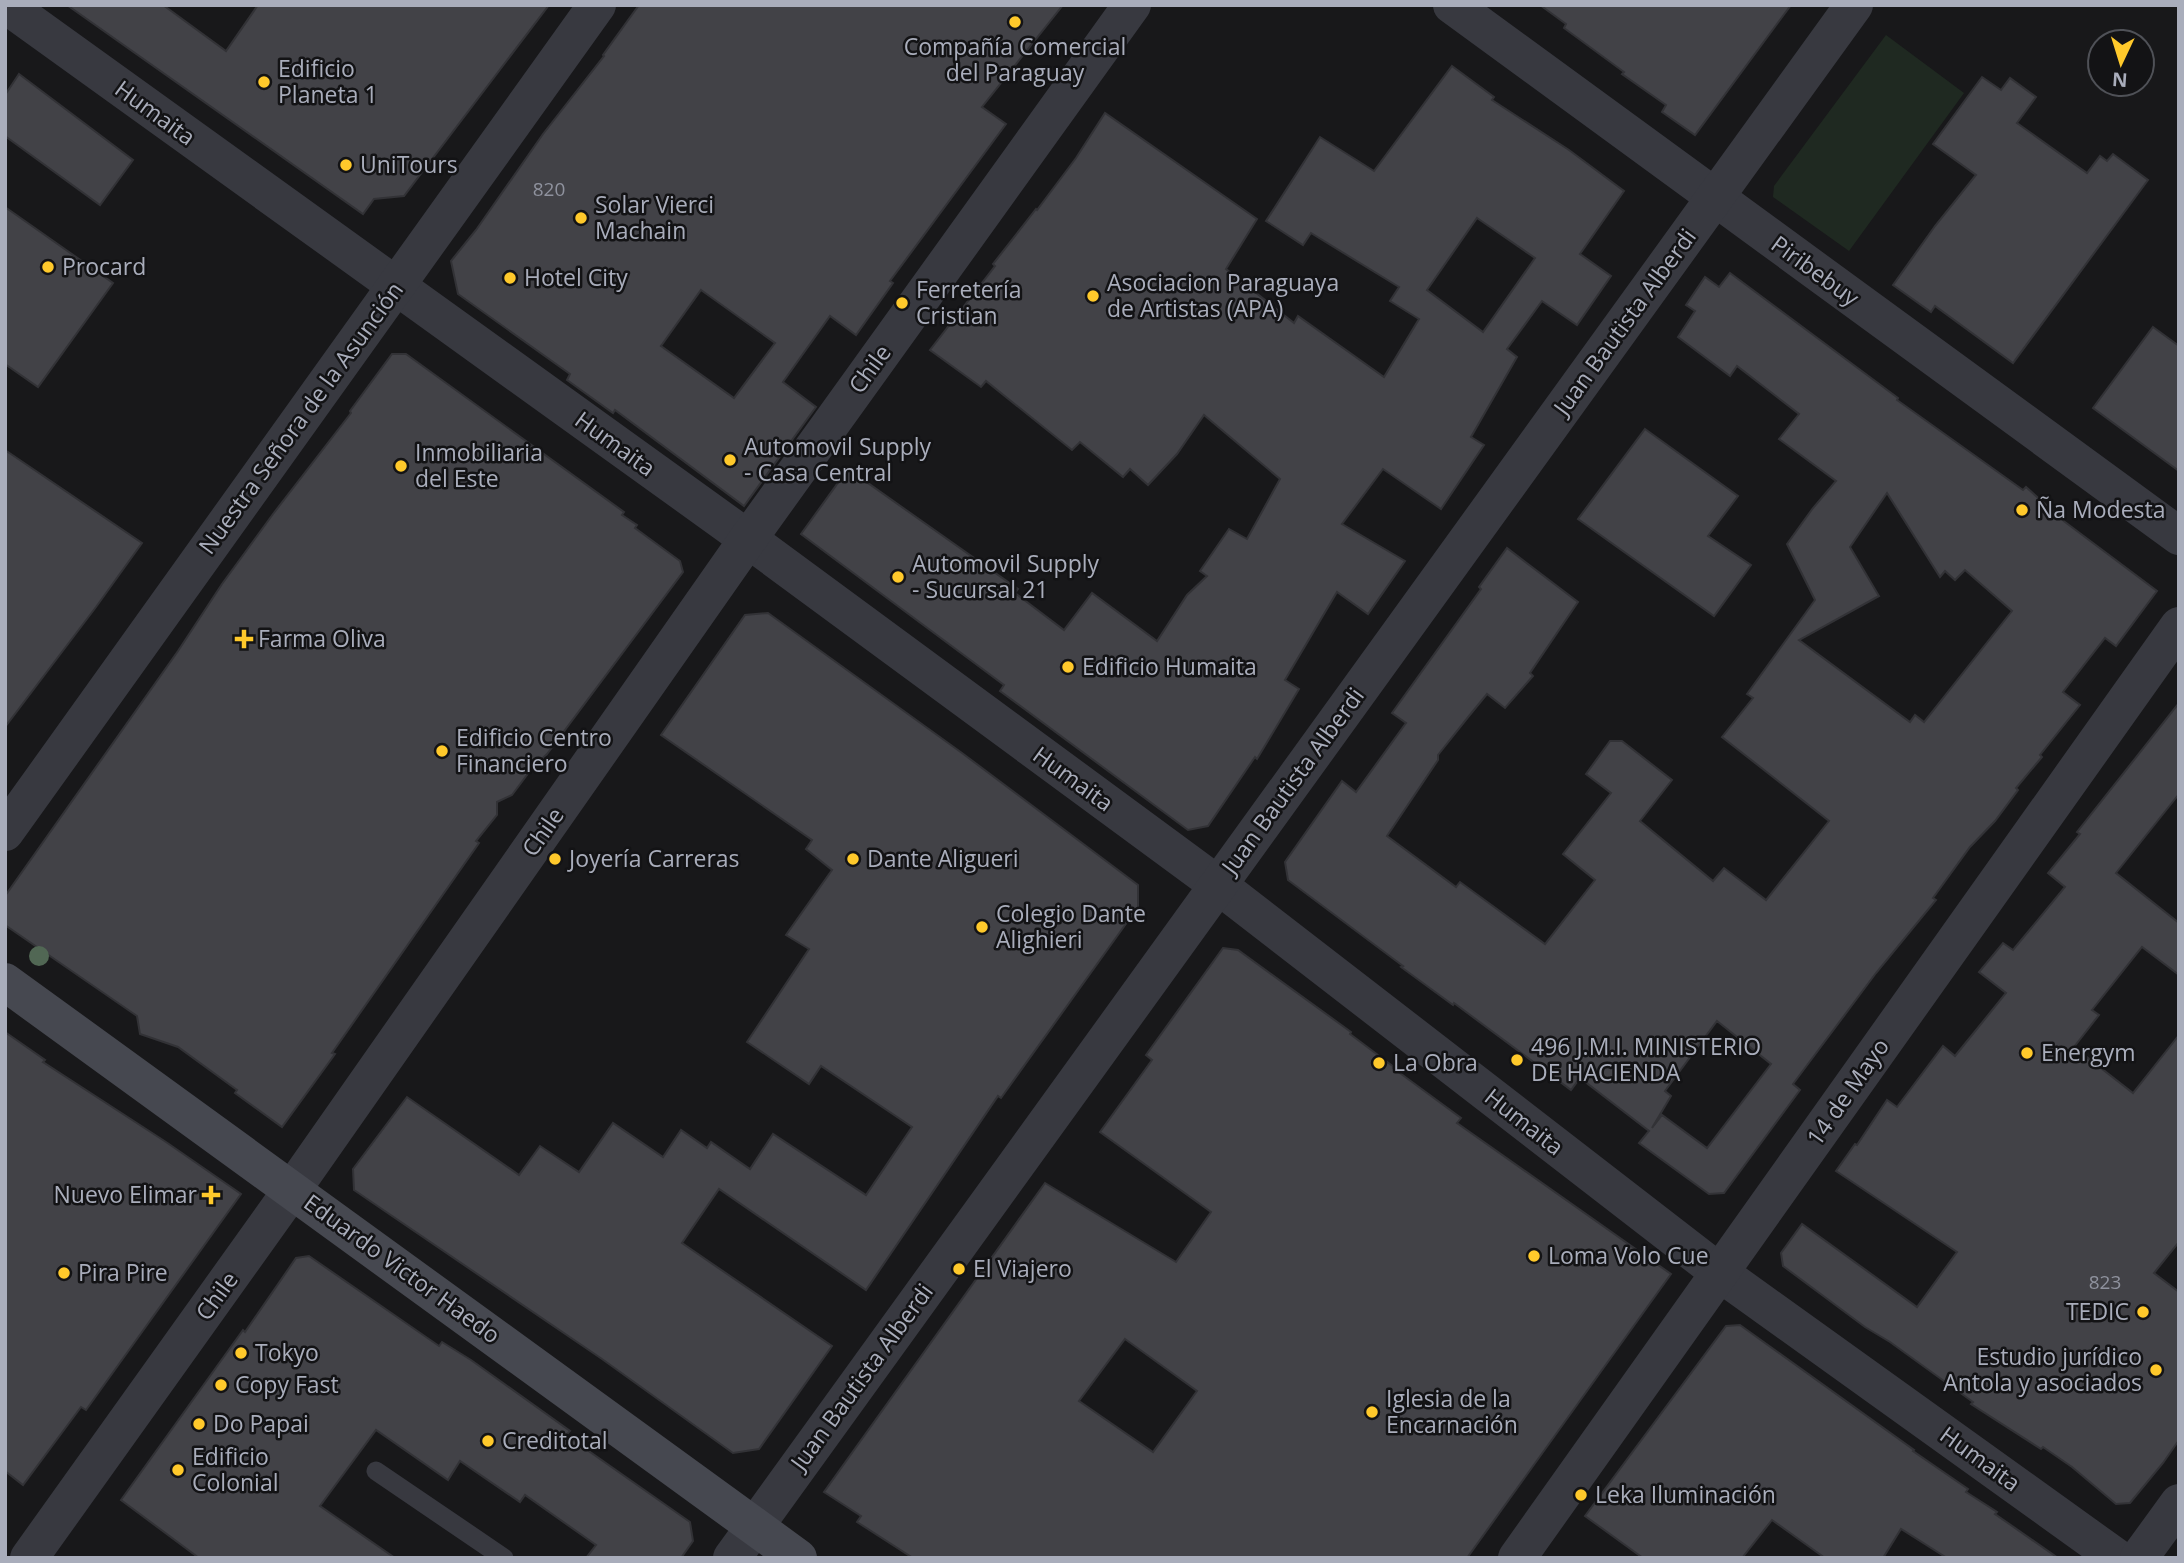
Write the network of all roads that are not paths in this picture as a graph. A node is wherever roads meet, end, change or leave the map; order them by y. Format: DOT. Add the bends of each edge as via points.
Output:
graph roads {
  1 [pos="597,5"];
  2 [pos="1132,5"];
  3 [pos="1452,5"];
  4 [pos="1854,5"];
  5 [pos="14,14"];
  6 [pos="1715,198"];
  7 [pos="396,286"];
  8 [pos="2179,536"];
  9 [pos="748,539"];
  10 [pos="2179,626"];
  11 [pos="5,832"];
  12 [pos="1218,885"];
  13 [pos="5,982"];
  14 [pos="292,1189"];
  15 [pos="1720,1273"];
  16 [pos="376,1471"];
  17 [pos="2179,1503"];
  18 [pos="755,1526"];
  19 [pos="29,1558"];
  20 [pos="504,1558"];
  21 [pos="732,1558"];
  22 [pos="798,1558"];
  23 [pos="1517,1558"];
  24 [pos="2116,1558"];
  25 [pos="2139,1558"];
  1 -- 7 [label="street, Nuestra Señora de la Asunción"];
  2 -- 9 [label="street, Chile"];
  3 -- 6 [label="street, Piribebuy"];
  4 -- 6 [label="street, Juan Bautista Alberdi"];
  5 -- 7 [label="street, Humaita"];
  6 -- 8 [label="street, Piribebuy"];
  6 -- 12 [label="street, Juan Bautista Alberdi"];
  7 -- 9 [label="street, Humaita"];
  7 -- 11 [label="street, Nuestra Señora de la Asunción"];
  9 -- 12 [label="street, Humaita"];
  9 -- 14 [label="street, Chile"];
  10 -- 15 [label="street, 14 de Mayo"];
  12 -- 15 [label="street, Humaita"];
  12 -- 18 [label="street, Juan Bautista Alberdi"];
  13 -- 14 [label="street, Eduardo Victor Haedo"];
  14 -- 18 [label="street, Eduardo Victor Haedo"];
  14 -- 19 [label="street, Chile"];
  15 -- 23 [label="street, 14 de Mayo"];
  15 -- 24 [label="street, Humaita"];
  16 -- 20 [label="lane"];
  17 -- 25 [label="street"];
  18 -- 21 [label="street, Juan Bautista Alberdi"];
  18 -- 22 [label="street, Eduardo Victor Haedo"];
}
